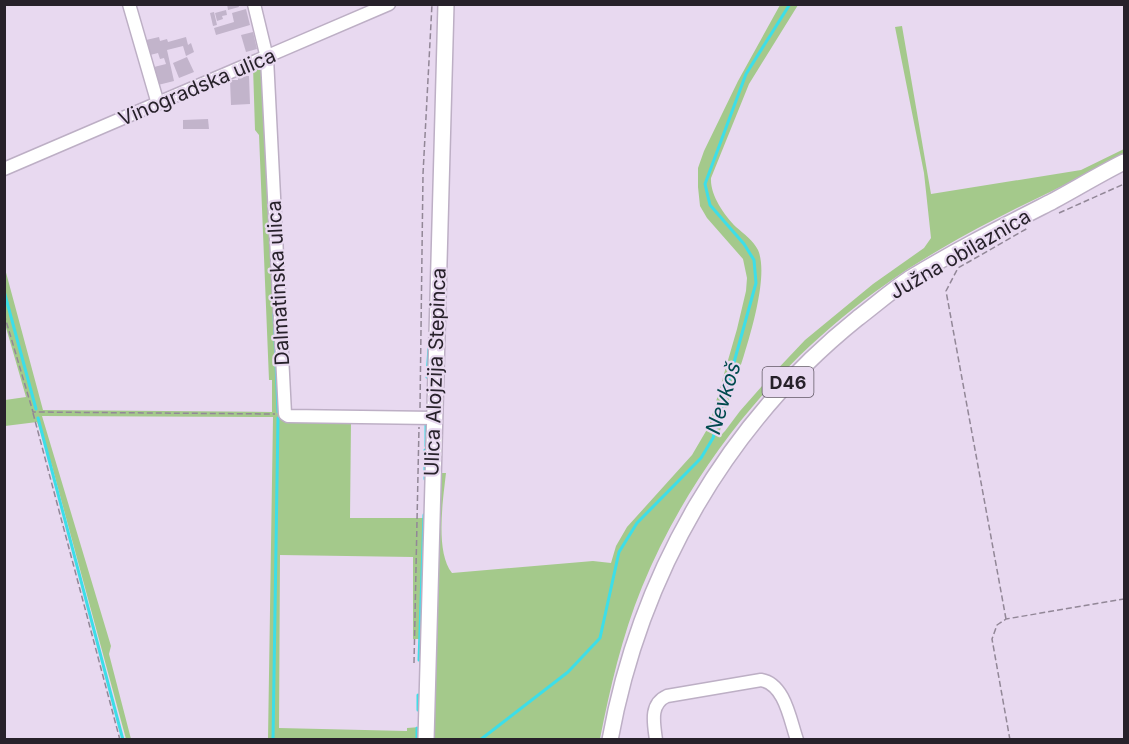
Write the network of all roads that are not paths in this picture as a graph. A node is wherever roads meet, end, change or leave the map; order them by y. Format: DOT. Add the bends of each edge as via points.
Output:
graph roads {
  1 [pos="129,4"];
  2 [pos="254,4"];
  3 [pos="389,4"];
  4 [pos="446,4"];
  5 [pos="267,58"];
  6 [pos="158,104"];
  7 [pos="1125,162"];
  8 [pos="4,169"];
  9 [pos="427,418"];
  10 [pos="426,740"];
  11 [pos="610,740"];
  12 [pos="656,740"];
  13 [pos="797,740"];
  1 -- 6 [label="street"];
  2 -- 5 [label="street, Dalmatinska ulica"];
  3 -- 5 [label="street, Vinogradska ulica"];
  4 -- 9 [label="main road, Ulica Alojzija Stepinca"];
  5 -- 6 [label="street, Vinogradska ulica"];
  5 -- 9 [label="street, Dalmatinska ulica" via="285,414"];
  6 -- 8 [label="street, Vinogradska ulica"];
  7 -- 11 [label="main road, Južna obilaznica / D46" via="980,237 908,280 831,340 773,398 707,487 664,565 630,655"];
  9 -- 10 [label="main road, Ulica Alojzija Stepinca"];
  12 -- 13 [label="street" via="654,715 661,698 761,680 774,685 781,695"];
}
